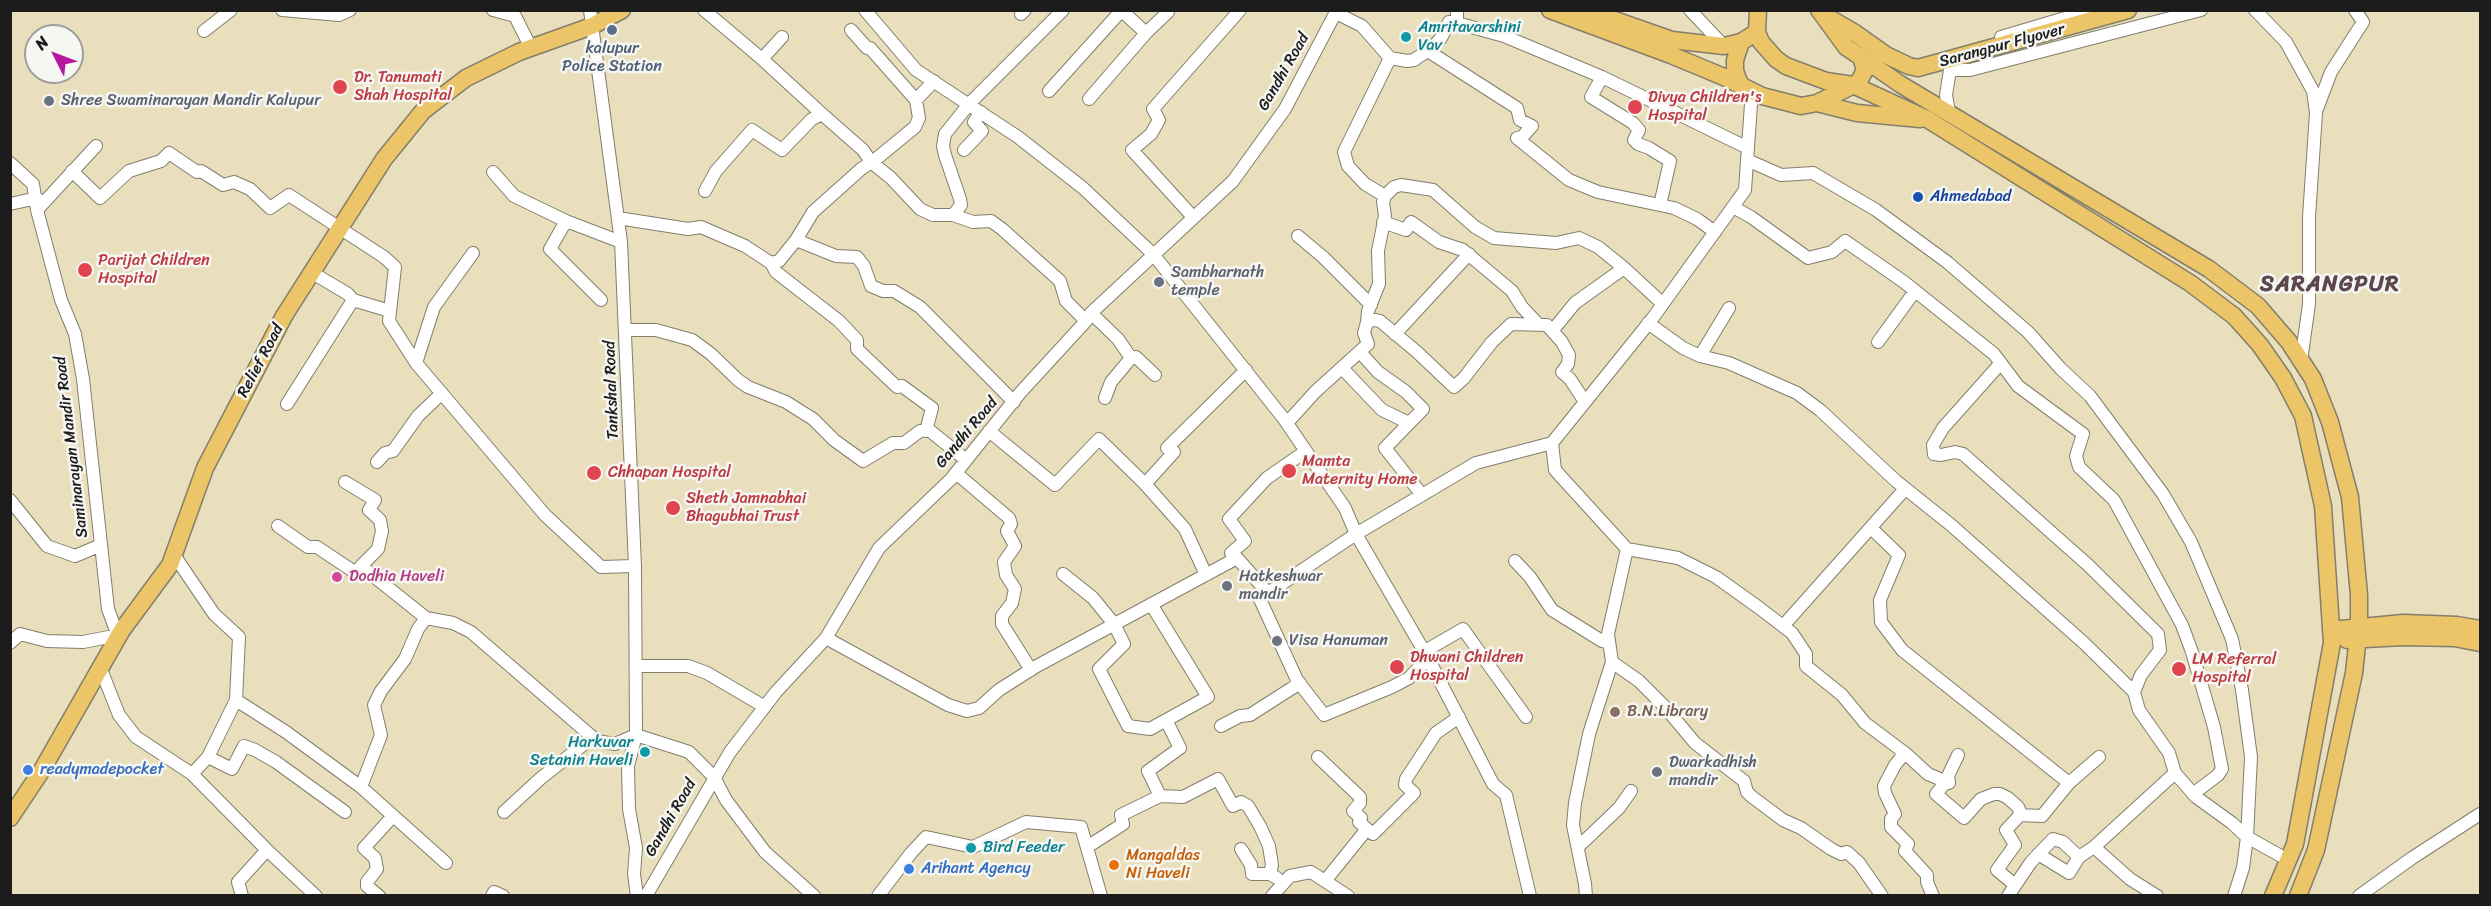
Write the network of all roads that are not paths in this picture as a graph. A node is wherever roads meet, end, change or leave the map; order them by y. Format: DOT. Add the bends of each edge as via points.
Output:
graph roads {
  1 [pos="231,10"];
  2 [pos="282,10"];
  3 [pos="350,10"];
  4 [pos="493,10"];
  5 [pos="622,10"];
  6 [pos="704,10"];
  7 [pos="865,10"];
  8 [pos="1063,10"];
  9 [pos="1240,10"];
  10 [pos="1550,10"];
  11 [pos="1586,10"];
  12 [pos="1690,10"];
  13 [pos="1758,10"];
  14 [pos="2092,10"];
  15 [pos="2128,10"];
  16 [pos="2201,10"];
  17 [pos="2255,10"];
  18 [pos="2355,10"];
  19 [pos="1121,11"];
  20 [pos="1820,11"];
  21 [pos="1168,12"];
  22 [pos="1337,12"];
  23 [pos="1457,17"];
  24 [pos="591,18"];
  25 [pos="851,30"];
  26 [pos="204,31"];
  27 [pos="1757,32"];
  28 [pos="1146,33"];
  29 [pos="782,36"];
  30 [pos="1741,42"];
  31 [pos="1724,46"];
  32 [pos="531,48"];
  33 [pos="1428,51"];
  34 [pos="1861,57"];
  35 [pos="1390,58"];
  36 [pos="762,59"];
  37 [pos="1952,64"];
  38 [pos="1916,70"];
  39 [pos="1602,77"];
  40 [pos="934,81"];
  41 [pos="1900,84"];
  42 [pos="1853,85"];
  43 [pos="1746,87"];
  44 [pos="1049,91"];
  45 [pos="1876,94"];
  46 [pos="1089,99"];
  47 [pos="916,100"];
  48 [pos="1816,103"];
  49 [pos="969,104"];
  50 [pos="981,112"];
  51 [pos="1949,112"];
  52 [pos="2316,113"];
  53 [pos="822,114"];
  54 [pos="1926,119"];
  55 [pos="96,146"];
  56 [pos="964,150"];
  57 [pos="1748,154"];
  58 [pos="871,162"];
  59 [pos="10,163"];
  60 [pos="72,171"];
  61 [pos="493,172"];
  62 [pos="705,191"];
  63 [pos="1385,196"];
  64 [pos="10,204"];
  65 [pos="37,204"];
  66 [pos="1660,205"];
  67 [pos="1733,207"];
  68 [pos="953,215"];
  69 [pos="1193,217"];
  70 [pos="618,218"];
  71 [pos="566,221"];
  72 [pos="1383,222"];
  73 [pos="338,228"];
  74 [pos="1715,232"];
  75 [pos="1298,236"];
  76 [pos="796,240"];
  77 [pos="621,242"];
  78 [pos="473,254"];
  79 [pos="1153,254"];
  80 [pos="1469,254"];
  81 [pos="771,263"];
  82 [pos="1624,268"];
  83 [pos="311,272"];
  84 [pos="1915,291"];
  85 [pos="353,300"];
  86 [pos="601,300"];
  87 [pos="1663,304"];
  88 [pos="1371,305"];
  89 [pos="1729,308"];
  90 [pos="390,311"];
  91 [pos="1088,317"];
  92 [pos="1367,322"];
  93 [pos="1648,323"];
  94 [pos="1539,325"];
  95 [pos="626,330"];
  96 [pos="1553,330"];
  97 [pos="1395,334"];
  98 [pos="1878,342"];
  99 [pos="1360,352"];
  100 [pos="1700,356"];
  101 [pos="1131,358"];
  102 [pos="2301,361"];
  103 [pos="416,363"];
  104 [pos="2000,364"];
  105 [pos="1342,368"];
  106 [pos="1246,370"];
  107 [pos="1155,375"];
  108 [pos="442,393"];
  109 [pos="1105,398"];
  110 [pos="1014,402"];
  111 [pos="1585,402"];
  112 [pos="287,404"];
  113 [pos="1287,423"];
  114 [pos="1408,423"];
  115 [pos="926,431"];
  116 [pos="989,431"];
  117 [pos="1552,443"];
  118 [pos="1306,450"];
  119 [pos="966,460"];
  120 [pos="377,462"];
  121 [pos="956,473"];
  122 [pos="345,482"];
  123 [pos="1145,484"];
  124 [pos="1905,489"];
  125 [pos="1422,495"];
  126 [pos="12,504"];
  127 [pos="278,526"];
  128 [pos="1870,528"];
  129 [pos="1356,534"];
  130 [pos="100,545"];
  131 [pos="1627,549"];
  132 [pos="174,555"];
  133 [pos="1235,559"];
  134 [pos="1515,561"];
  135 [pos="361,566"];
  136 [pos="635,566"];
  137 [pos="1063,574"];
  138 [pos="1206,575"];
  139 [pos="1268,593"];
  140 [pos="1151,604"];
  141 [pos="426,618"];
  142 [pos="1114,624"];
  143 [pos="1783,626"];
  144 [pos="2481,629"];
  145 [pos="121,632"];
  146 [pos="2358,633"];
  147 [pos="2332,637"];
  148 [pos="826,638"];
  149 [pos="1609,642"];
  150 [pos="10,643"];
  151 [pos="2481,643"];
  152 [pos="1426,654"];
  153 [pos="1612,662"];
  154 [pos="636,666"];
  155 [pos="100,668"];
  156 [pos="1031,670"];
  157 [pos="1300,683"];
  158 [pos="2134,692"];
  159 [pos="236,700"];
  160 [pos="765,707"];
  161 [pos="1459,717"];
  162 [pos="1526,717"];
  163 [pos="1166,720"];
  164 [pos="1221,726"];
  165 [pos="636,735"];
  166 [pos="592,737"];
  167 [pos="1905,753"];
  168 [pos="1958,755"];
  169 [pos="208,757"];
  170 [pos="1318,757"];
  171 [pos="2099,757"];
  172 [pos="2175,773"];
  173 [pos="192,774"];
  174 [pos="714,777"];
  175 [pos="1946,782"];
  176 [pos="2069,783"];
  177 [pos="361,787"];
  178 [pos="1630,791"];
  179 [pos="2193,794"];
  180 [pos="1160,796"];
  181 [pos="345,812"];
  182 [pos="504,812"];
  183 [pos="2481,814"];
  184 [pos="2019,815"];
  185 [pos="393,816"];
  186 [pos="10,818"];
  187 [pos="1367,829"];
  188 [pos="2247,837"];
  189 [pos="1088,847"];
  190 [pos="1578,847"];
  191 [pos="2094,847"];
  192 [pos="1241,849"];
  193 [pos="267,850"];
  194 [pos="2038,854"];
  195 [pos="2079,857"];
  196 [pos="2288,860"];
  197 [pos="446,863"];
  198 [pos="1270,874"];
  199 [pos="1325,881"];
  200 [pos="1284,882"];
  201 [pos="2013,891"];
  202 [pos="242,896"];
  203 [pos="316,896"];
  204 [pos="379,896"];
  205 [pos="492,896"];
  206 [pos="503,896"];
  207 [pos="637,896"];
  208 [pos="646,896"];
  209 [pos="814,896"];
  210 [pos="878,896"];
  211 [pos="1101,896"];
  212 [pos="1272,896"];
  213 [pos="1348,896"];
  214 [pos="1530,896"];
  215 [pos="1586,896"];
  216 [pos="1882,896"];
  217 [pos="1933,896"];
  218 [pos="2157,896"];
  219 [pos="2234,896"];
  220 [pos="2273,896"];
  221 [pos="2298,896"];
  222 [pos="2359,896"];
  1 -- 26 [label="street"];
  2 -- 3 [label="street" via="339,15"];
  4 -- 32 [label="street" via="515,16"];
  5 -- 24 [label="main road, Relief Road"];
  6 -- 36 [label="street"];
  7 -- 40 [label="street" via="916,69"];
  8 -- 49 [label="street"];
  9 -- 69 [label="street" via="1153,109 1160,120 1132,150"];
  10 -- 43 [label="main road"];
  11 -- 31 [label="main road" via="1672,40"];
  12 -- 31 [label="street"];
  13 -- 27 [label="main road"];
  14 -- 38 [label="street" via="1934,56"];
  15 -- 37 [label="main road, Sarangpur Flyover"];
  16 -- 37 [label="street" via="1970,70"];
  17 -- 52 [label="street" via="2295,55 2313,91"];
  18 -- 52 [label="street" via="2363,22 2331,72"];
  19 -- 28 [label="street"];
  19 -- 44 [label="street"];
  20 -- 34 [label="main road" via="1846,46"];
  20 -- 38 [label="main road" via="1886,56"];
  21 -- 28 [label="street"];
  22 -- 35 [label="street" via="1362,26"];
  22 -- 69 [label="street, Gandhi Road" via="1285,109 1233,181"];
  23 -- 33 [label="street"];
  23 -- 39 [label="street"];
  24 -- 32 [label="main road, Relief Road"];
  24 -- 70 [label="street, Tankshal Road"];
  25 -- 47 [label="street"];
  27 -- 30 [label="main road"];
  27 -- 42 [label="main road" via="1766,49 1786,66 1826,81"];
  28 -- 46 [label="street"];
  29 -- 36 [label="street"];
  30 -- 31 [label="main road"];
  30 -- 43 [label="main road" via="1735,71"];
  32 -- 73 [label="main road, Relief Road" via="466,78 423,111 384,159"];
  33 -- 35 [label="street" via="1407,61"];
  33 -- 66 [label="street" via="1517,108 1520,120 1532,126 1517,138 1560,174 1598,192"];
  34 -- 41 [label="main road"];
  34 -- 42 [label="main road" via="1863,75"];
  35 -- 63 [label="street" via="1344,152 1348,166 1365,184"];
  36 -- 53 [label="street"];
  37 -- 38 [label="main road, Sarangpur Flyover"];
  37 -- 51 [label="street" via="1946,95"];
  38 -- 41 [label="main road, Sarangpur Flyover"];
  39 -- 57 [label="street"];
  39 -- 66 [label="street" via="1591,97 1633,123 1639,130 1634,140 1638,144 1670,161"];
  40 -- 47 [label="street"];
  40 -- 49 [label="street"];
  41 -- 45 [label="main road, Sarangpur Flyover"];
  41 -- 51 [label="main road"];
  42 -- 45 [label="main road"];
  42 -- 48 [label="main road"];
  43 -- 48 [label="main road" via="1782,103"];
  43 -- 57 [label="street"];
  45 -- 54 [label="main road"];
  47 -- 58 [label="street" via="919,118 915,127"];
  48 -- 54 [label="main road" via="1857,113"];
  49 -- 50 [label="street"];
  49 -- 68 [label="street" via="944,140 961,205"];
  50 -- 56 [label="street" via="974,122 982,131"];
  50 -- 79 [label="street" via="1083,188"];
  51 -- 102 [label="main road" via="2209,268 2258,306"];
  52 -- 102 [label="street" via="2309,217 2309,304"];
  53 -- 58 [label="street"];
  53 -- 62 [label="street" via="782,150 752,130 716,171"];
  54 -- 147 [label="main road" via="2190,283 2234,316 2260,345 2303,416 2323,506"];
  55 -- 60 [label="street"];
  57 -- 67 [label="street" via="1745,190"];
  57 -- 188 [label="street" via="1781,175 1813,173 1884,216 1947,262 2021,325 2103,411 2163,494 2191,542 2232,639 2251,757"];
  58 -- 68 [label="street" via="920,209 933,215"];
  58 -- 76 [label="street" via="813,212"];
  59 -- 65 [label="street, Saminarayan Mandir Road" via="33,184"];
  60 -- 65 [label="street"];
  60 -- 73 [label="street" via="100,198 129,171 161,161 169,153 223,185 234,182 250,189 270,208 290,195"];
  61 -- 71 [label="street" via="514,196"];
  63 -- 72 [label="street"];
  63 -- 82 [label="street" via="1401,184 1432,190 1494,238 1556,243 1579,238 1598,247"];
  64 -- 65 [label="street"];
  65 -- 130 [label="street, Saminarayan Mandir Road" via="61,300 75,334"];
  66 -- 74 [label="street" via="1692,216"];
  67 -- 74 [label="street"];
  67 -- 84 [label="street" via="1808,258 1832,252 1845,241"];
  68 -- 91 [label="street" via="973,222 991,221 1002,229 1060,281 1066,302"];
  69 -- 79 [label="street, Gandhi Road"];
  70 -- 77 [label="street, Tankshal Road"];
  70 -- 81 [label="street" via="688,229 701,227 745,246"];
  71 -- 77 [label="street"];
  71 -- 86 [label="street" via="550,249"];
  72 -- 80 [label="street" via="1406,230 1411,222 1422,233"];
  72 -- 88 [label="street" via="1378,251 1379,284"];
  73 -- 83 [label="main road, Relief Road"];
  73 -- 90 [label="street" via="396,267"];
  74 -- 87 [label="street"];
  75 -- 88 [label="street"];
  76 -- 81 [label="street" via="779,261"];
  76 -- 110 [label="street" via="836,256 857,257 872,286 894,291 920,307"];
  77 -- 95 [label="street, Tankshal Road"];
  78 -- 103 [label="street" via="434,307"];
  79 -- 91 [label="street, Gandhi Road"];
  79 -- 106 [label="street"];
  80 -- 94 [label="street" via="1512,291"];
  80 -- 97 [label="street"];
  81 -- 115 [label="street" via="776,272 839,321 857,340 857,349 897,387 903,386 932,408"];
  82 -- 87 [label="street"];
  82 -- 96 [label="street" via="1575,303"];
  83 -- 85 [label="street"];
  83 -- 132 [label="main road, Relief Road" via="204,468"];
  84 -- 98 [label="street"];
  84 -- 104 [label="street" via="1994,354"];
  85 -- 90 [label="street"];
  85 -- 112 [label="street"];
  87 -- 93 [label="street"];
  88 -- 92 [label="street"];
  89 -- 100 [label="street"];
  90 -- 103 [label="street" via="389,321"];
  91 -- 101 [label="street" via="1118,339"];
  91 -- 110 [label="street, Gandhi Road"];
  92 -- 97 [label="street" via="1380,321"];
  92 -- 99 [label="street" via="1364,333 1368,344"];
  93 -- 100 [label="street"];
  93 -- 111 [label="street"];
  94 -- 96 [label="street"];
  94 -- 97 [label="street" via="1511,324 1454,387"];
  95 -- 115 [label="street" via="657,330 692,340 738,380 813,419 863,461 893,443 904,443"];
  95 -- 136 [label="street, Tankshal Road"];
  96 -- 111 [label="street" via="1569,355 1562,372"];
  99 -- 105 [label="street"];
  99 -- 114 [label="street" via="1423,409"];
  100 -- 124 [label="street" via="1729,363 1797,393"];
  101 -- 107 [label="street" via="1136,357"];
  101 -- 109 [label="street" via="1111,382"];
  102 -- 146 [label="main road" via="2313,379 2330,422 2350,497 2359,595"];
  103 -- 108 [label="street"];
  104 -- 158 [label="street" via="1943,428 1933,445 1934,453 1963,454 2088,565 2158,634 2160,650"];
  104 -- 179 [label="street" via="2027,394 2083,434 2076,456 2079,467 2114,500 2182,625 2214,727 2222,769"];
  105 -- 113 [label="street"];
  105 -- 114 [label="street" via="1382,410"];
  106 -- 113 [label="street"];
  106 -- 123 [label="street" via="1167,448 1174,452"];
  108 -- 120 [label="street" via="418,416 393,452 385,453"];
  108 -- 136 [label="street" via="545,515 601,567"];
  110 -- 116 [label="street, Gandhi Road"];
  111 -- 117 [label="street"];
  113 -- 118 [label="street"];
  114 -- 125 [label="street" via="1385,448"];
  115 -- 119 [label="street"];
  116 -- 119 [label="street, Gandhi Road"];
  116 -- 123 [label="street" via="1055,485 1099,439"];
  117 -- 125 [label="street" via="1476,463"];
  117 -- 131 [label="street" via="1555,470"];
  118 -- 129 [label="street" via="1345,508"];
  118 -- 133 [label="street" via="1267,478 1229,519 1245,541 1231,553"];
  119 -- 121 [label="street, Gandhi Road"];
  121 -- 148 [label="street, Gandhi Road" via="879,548"];
  121 -- 156 [label="street" via="1011,524 1007,531 1015,546 1004,562 1006,575 1015,589 1002,624"];
  122 -- 135 [label="street" via="375,500 369,510 380,520 378,549"];
  123 -- 138 [label="street" via="1185,529"];
  124 -- 128 [label="street"];
  124 -- 158 [label="street" via="1951,525"];
  125 -- 129 [label="street"];
  126 -- 130 [label="street" via="47,546 75,556"];
  127 -- 135 [label="street" via="356,573"];
  128 -- 143 [label="street"];
  128 -- 176 [label="street" via="1899,555 1880,600 1881,622 1902,650"];
  129 -- 139 [label="street"];
  129 -- 152 [label="street"];
  130 -- 145 [label="street, Saminarayan Mandir Road" via="108,609 115,628"];
  131 -- 143 [label="street" via="1678,558 1716,577"];
  131 -- 149 [label="street"];
  132 -- 145 [label="main road, Relief Road"];
  132 -- 159 [label="street" via="214,614 239,637"];
  133 -- 138 [label="street"];
  133 -- 139 [label="street"];
  134 -- 149 [label="street" via="1552,610"];
  135 -- 141 [label="street"];
  136 -- 154 [label="street, Tankshal Road"];
  137 -- 142 [label="street" via="1093,597"];
  138 -- 140 [label="street"];
  139 -- 157 [label="street" via="1259,597"];
  140 -- 142 [label="street"];
  140 -- 163 [label="street" via="1208,697"];
  141 -- 166 [label="street" via="453,622 471,632"];
  141 -- 177 [label="street" via="375,705 381,735"];
  142 -- 156 [label="street"];
  142 -- 163 [label="street" via="1124,644 1099,669 1128,726 1150,729"];
  143 -- 167 [label="street" via="1806,654 1806,666 1842,695 1865,723"];
  144 -- 146 [label="main road" via="2403,623"];
  145 -- 150 [label="street" via="71,642 20,634"];
  145 -- 155 [label="main road, Relief Road"];
  146 -- 147 [label="main road"];
  146 -- 151 [label="main road"];
  146 -- 221 [label="main road" via="2354,673 2316,850"];
  147 -- 196 [label="main road" via="2295,844"];
  148 -- 156 [label="street" via="948,705 967,711 979,708"];
  148 -- 160 [label="street, Gandhi Road"];
  149 -- 153 [label="street"];
  152 -- 157 [label="street" via="1409,678 1324,715"];
  152 -- 161 [label="street"];
  152 -- 162 [label="street" via="1463,629"];
  153 -- 190 [label="street" via="1589,734 1575,803 1573,825"];
  153 -- 216 [label="street" via="1639,681 1702,749 1744,781 1751,796 1831,849 1846,852 1859,863"];
  154 -- 160 [label="street" via="688,666"];
  154 -- 165 [label="street, Tankshal Road"];
  155 -- 173 [label="street" via="119,715 136,737"];
  155 -- 186 [label="main road, Relief Road"];
  157 -- 164 [label="street" via="1250,715"];
  158 -- 172 [label="street" via="2139,710 2169,753"];
  159 -- 169 [label="street"];
  159 -- 177 [label="street"];
  160 -- 174 [label="street, Gandhi Road"];
  161 -- 187 [label="street" via="1436,733 1406,779 1405,784 1414,793 1372,834"];
  161 -- 214 [label="street" via="1493,784 1506,795"];
  163 -- 180 [label="street" via="1180,747 1148,771"];
  165 -- 166 [label="street" via="615,744"];
  165 -- 174 [label="street" via="689,752"];
  165 -- 207 [label="street, Tankshal Road" via="628,766"];
  166 -- 182 [label="street"];
  167 -- 175 [label="street" via="1928,774"];
  167 -- 217 [label="street" via="1884,786 1895,814 1891,827 1908,844 1905,851 1928,875"];
  168 -- 175 [label="street" via="1948,776 1949,783"];
  169 -- 173 [label="street"];
  169 -- 181 [label="street" via="232,769 244,746 255,750"];
  170 -- 187 [label="street" via="1360,797 1353,811"];
  171 -- 176 [label="street"];
  172 -- 179 [label="street"];
  172 -- 191 [label="street"];
  173 -- 193 [label="street"];
  174 -- 208 [label="street, Gandhi Road"];
  174 -- 209 [label="street" via="726,801 765,852"];
  175 -- 184 [label="street" via="1936,794 1964,818 1981,799 2000,794 2018,807"];
  176 -- 184 [label="street" via="2042,816"];
  177 -- 185 [label="street"];
  178 -- 190 [label="street" via="1619,808"];
  179 -- 188 [label="street"];
  180 -- 189 [label="street" via="1120,815 1123,824"];
  180 -- 198 [label="street" via="1183,797 1218,779 1233,806 1241,802 1248,806 1260,826 1269,846"];
  183 -- 222 [label="street"];
  184 -- 201 [label="street" via="2006,830 2015,844 1997,870"];
  185 -- 197 [label="street"];
  185 -- 204 [label="street" via="364,848 375,858 377,869 367,886"];
  187 -- 199 [label="street"];
  188 -- 196 [label="street"];
  188 -- 219 [label="street"];
  189 -- 210 [label="street" via="1081,827 1026,822 973,847 926,837"];
  189 -- 211 [label="street"];
  190 -- 215 [label="street"];
  191 -- 195 [label="street"];
  191 -- 218 [label="street" via="2130,879"];
  192 -- 198 [label="street" via="1252,874"];
  193 -- 202 [label="street" via="238,882"];
  193 -- 203 [label="street"];
  194 -- 195 [label="street" via="2054,838"];
  194 -- 195 [label="street" via="2069,873"];
  194 -- 201 [label="street"];
  196 -- 220 [label="main road"];
  198 -- 200 [label="street"];
  199 -- 200 [label="street" via="1311,872 1290,876"];
  199 -- 213 [label="street"];
  200 -- 212 [label="street"];
  205 -- 206 [label="street" via="494,892"];
}
